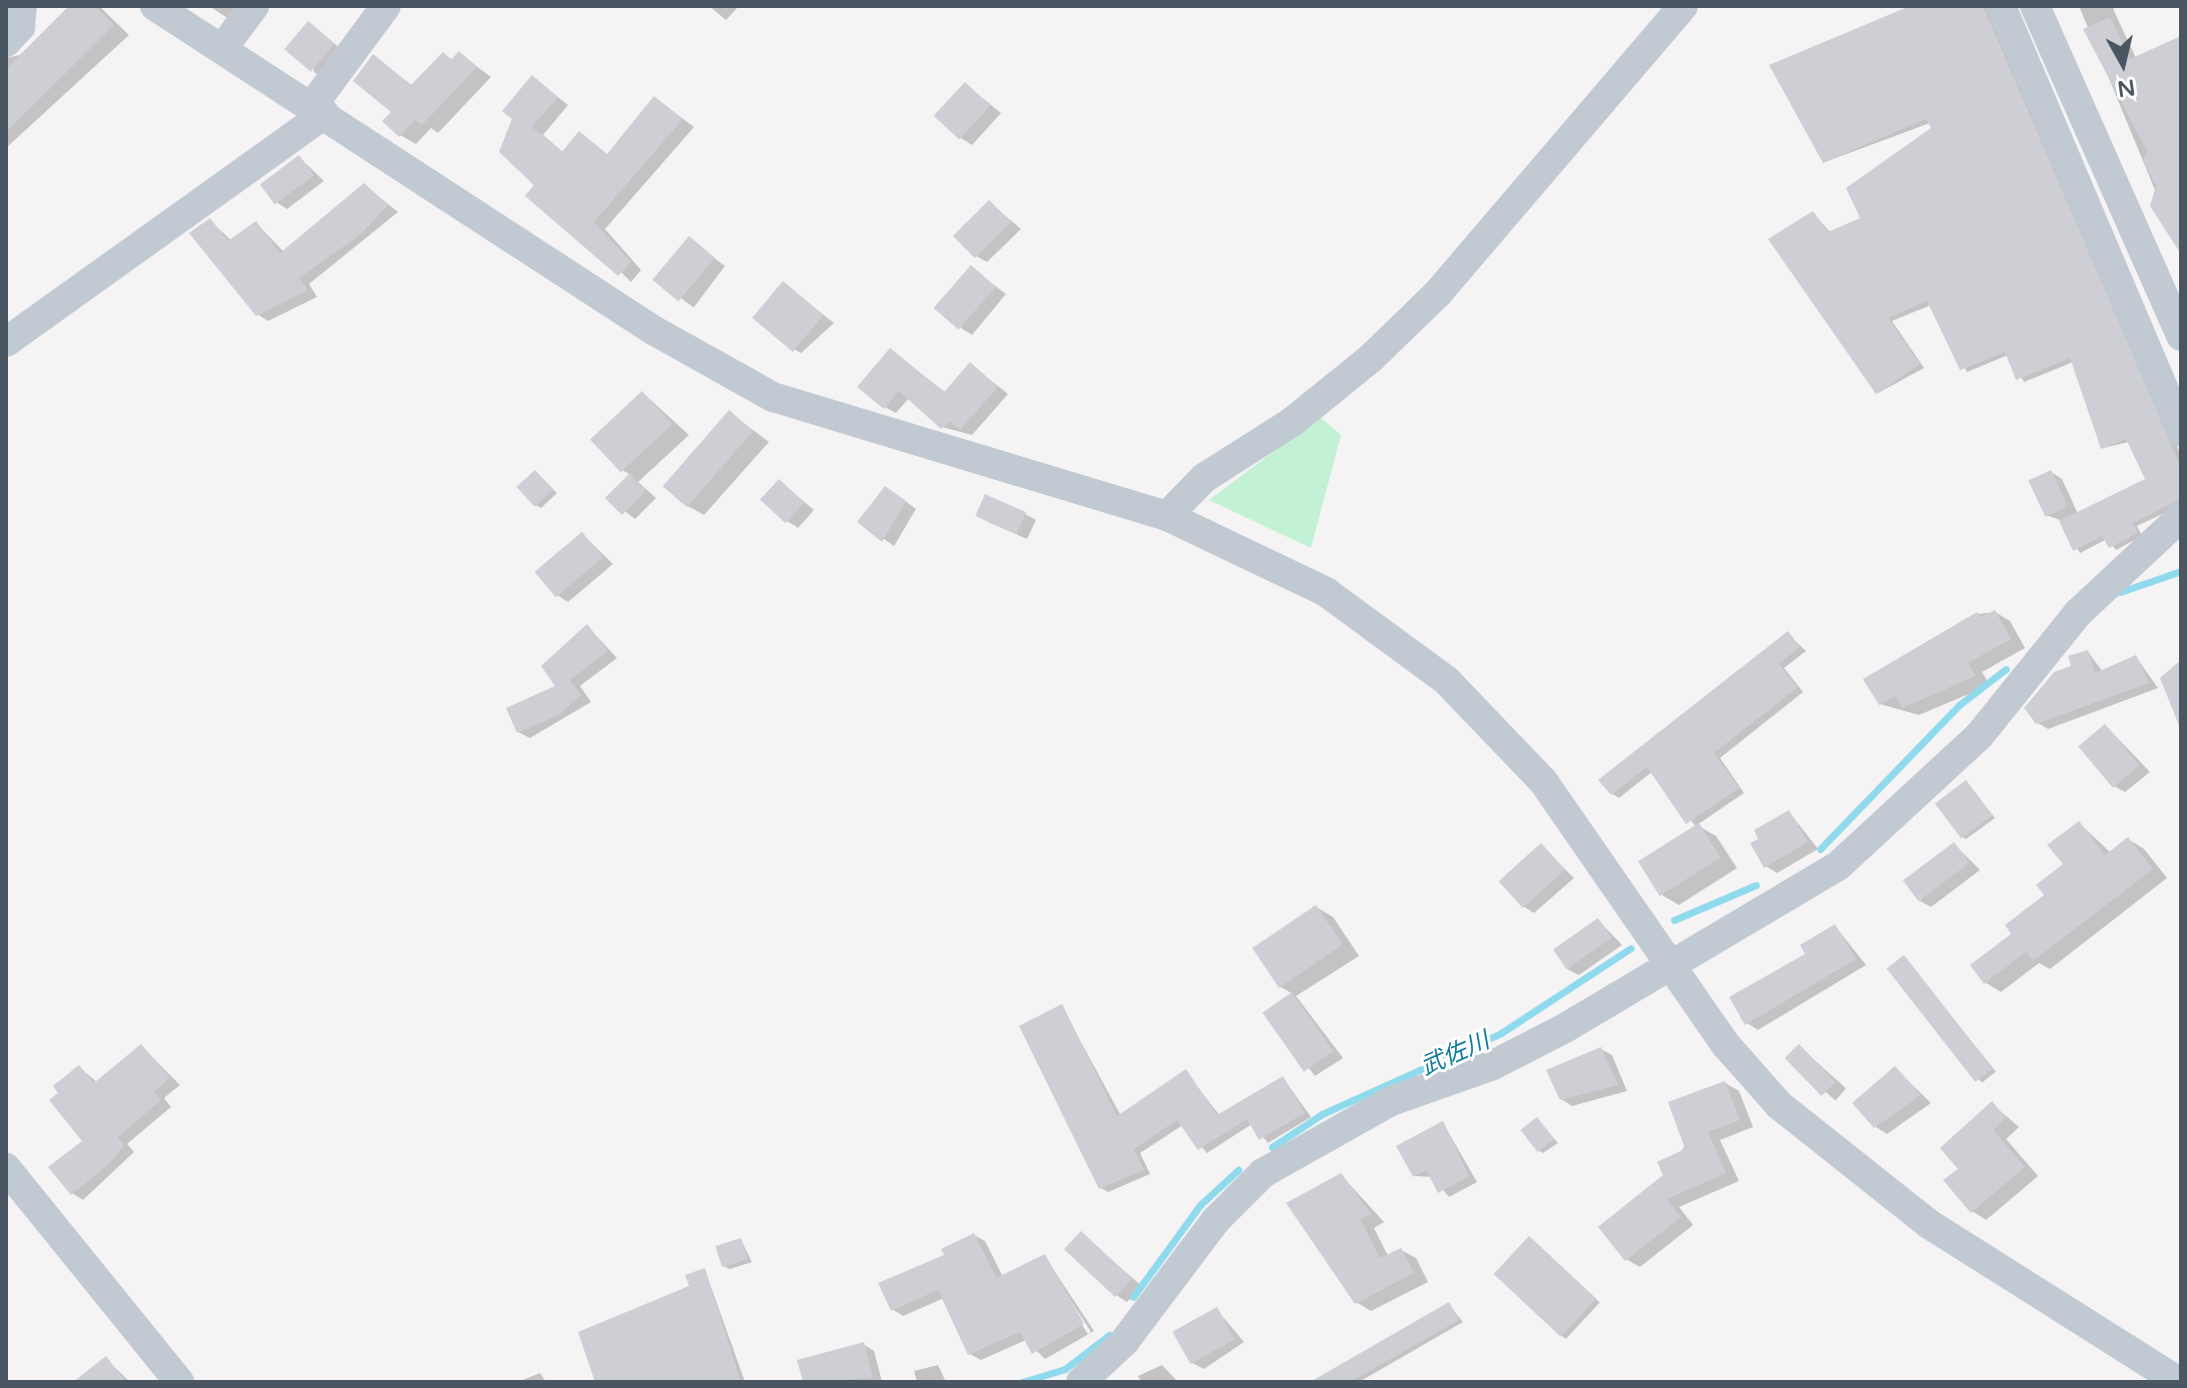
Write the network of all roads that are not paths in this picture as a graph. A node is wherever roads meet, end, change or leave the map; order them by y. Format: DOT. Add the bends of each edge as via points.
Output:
graph roads {
  1 [pos="22,6"];
  2 [pos="155,6"];
  3 [pos="254,6"];
  4 [pos="386,6"];
  5 [pos="1683,6"];
  6 [pos="2001,6"];
  7 [pos="2035,6"];
  8 [pos="6,42"];
  9 [pos="222,49"];
  10 [pos="318,110"];
  11 [pos="2181,336"];
  12 [pos="6,342"];
  13 [pos="2181,431"];
  14 [pos="1167,516"];
  15 [pos="2181,517"];
  16 [pos="1669,967"];
  17 [pos="6,1168"];
  18 [pos="179,1382"];
  19 [pos="1081,1382"];
  20 [pos="2179,1382"];
  1 -- 8 [label="street" via="20,27"];
  2 -- 9 [label="street"];
  3 -- 9 [label="street"];
  4 -- 10 [label="street"];
  5 -- 14 [label="street" via="1438,293 1371,358 1292,422 1204,478"];
  6 -- 13 [label="street"];
  7 -- 11 [label="street"];
  9 -- 10 [label="street"];
  10 -- 12 [label="street"];
  10 -- 14 [label="street" via="653,330 773,397"];
  14 -- 16 [label="street" via="1326,592 1446,680 1543,781"];
  15 -- 16 [label="street" via="2078,613 1979,736 1883,827 1838,866"];
  16 -- 19 [label="street" via="1528,1047 1391,1101 1263,1173 1216,1220 1124,1342"];
  16 -- 20 [label="street" via="1779,1105 1856,1172 2056,1310"];
  17 -- 18 [label="street"];
}
